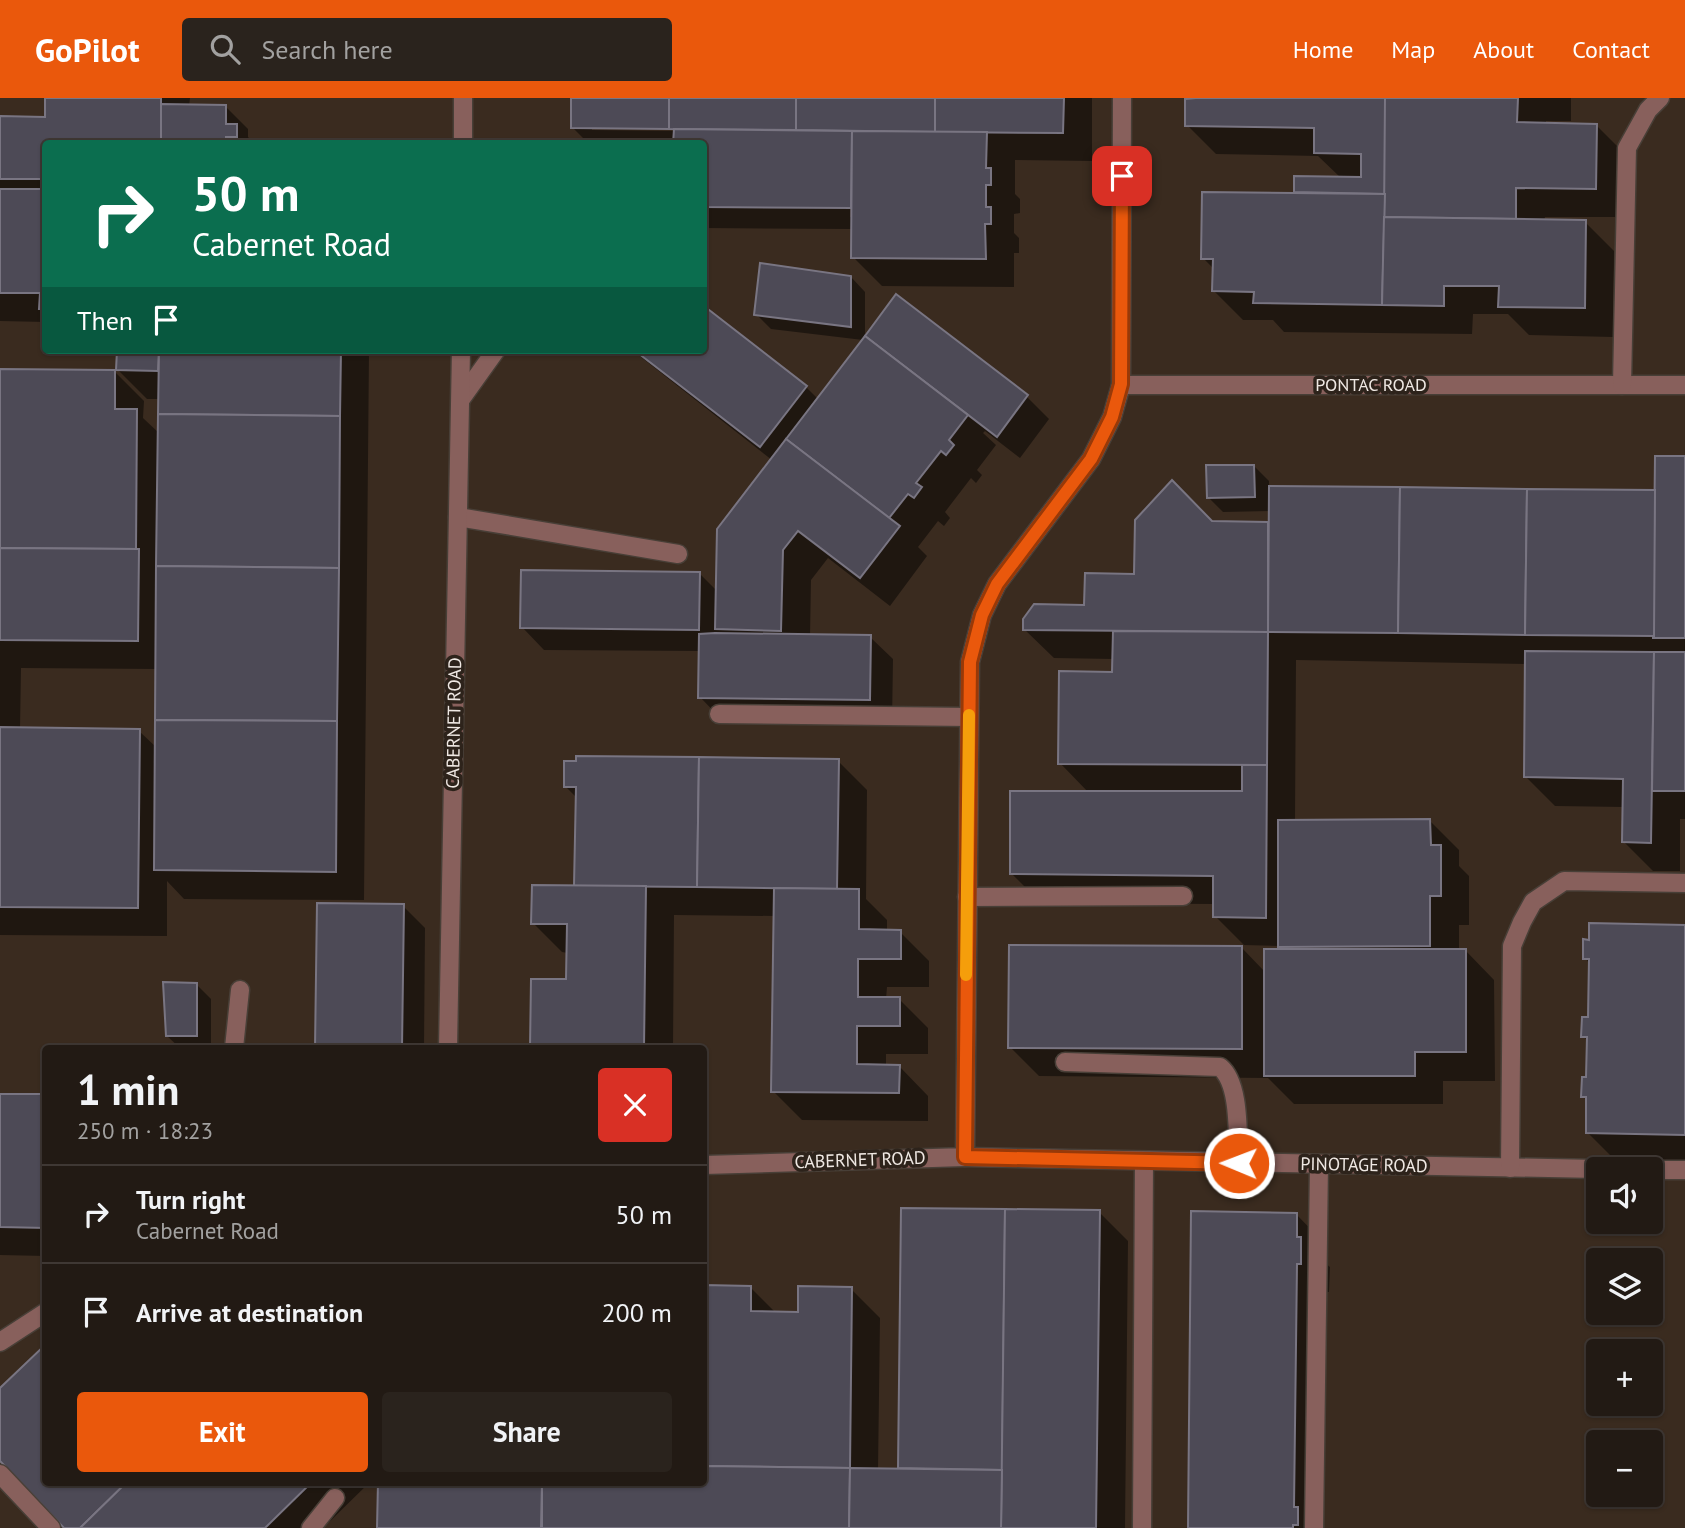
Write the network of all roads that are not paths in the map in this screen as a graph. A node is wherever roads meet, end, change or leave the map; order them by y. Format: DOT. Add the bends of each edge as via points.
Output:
graph roads {
  1 [pos="463,98"];
  2 [pos="1122,98"];
  3 [pos="1660,98"];
  4 [pos="463,140"];
  5 [pos="461,354"];
  6 [pos="493,354"];
  7 [pos="1121,384"];
  8 [pos="1622,385"];
  9 [pos="1685,385"];
  10 [pos="461,399"];
  11 [pos="458,517"];
  12 [pos="678,554"];
  13 [pos="719,714"];
  14 [pos="969,718"];
  15 [pos="1685,883"];
  16 [pos="1182,896"];
  17 [pos="967,897"];
  18 [pos="240,990"];
  19 [pos="234,1045"];
  20 [pos="448,1045"];
  21 [pos="1065,1062"];
  22 [pos="965,1157"];
  23 [pos="1144,1161"];
  24 [pos="1239,1163"];
  25 [pos="1319,1164"];
  26 [pos="707,1165"];
  27 [pos="1510,1168"];
  28 [pos="1586,1169"];
  29 [pos="1663,1170"];
  30 [pos="1685,1170"];
  31 [pos="42,1315"];
  32 [pos="0,1342"];
  33 [pos="0,1474"];
  34 [pos="335,1499"];
  35 [pos="51,1528"];
  36 [pos="311,1528"];
  37 [pos="1142,1528"];
  38 [pos="1314,1528"];
  1 -- 4 [label="street"];
  2 -- 7 [label="street"];
  3 -- 8 [label="street" via="1627,148"];
  5 -- 10 [label="street, CABERNET ROAD"];
  6 -- 10 [label="street"];
  7 -- 8 [label="street, PONTAC ROAD"];
  7 -- 14 [label="street" via="1112,417 1091,459 997,584 982,615 970,662"];
  8 -- 9 [label="street, PONTAC ROAD"];
  10 -- 11 [label="street, CABERNET ROAD"];
  11 -- 12 [label="street"];
  11 -- 20 [label="street, CABERNET ROAD"];
  13 -- 14 [label="street"];
  14 -- 17 [label="street"];
  15 -- 27 [label="street" via="1564,881 1533,902 1512,946"];
  16 -- 17 [label="street"];
  17 -- 22 [label="street"];
  18 -- 19 [label="street"];
  21 -- 24 [label="street" via="1220,1067 1234,1087"];
  22 -- 23 [label="street, PINOTAGE ROAD"];
  22 -- 26 [label="street, CABERNET ROAD"];
  23 -- 24 [label="street, PINOTAGE ROAD"];
  23 -- 37 [label="street"];
  24 -- 25 [label="street, PINOTAGE ROAD"];
  25 -- 27 [label="street, PINOTAGE ROAD"];
  25 -- 38 [label="street"];
  27 -- 28 [label="street, PINOTAGE ROAD"];
  29 -- 30 [label="street"];
  31 -- 32 [label="street"];
  33 -- 35 [label="street"];
  34 -- 36 [label="street"];
}
